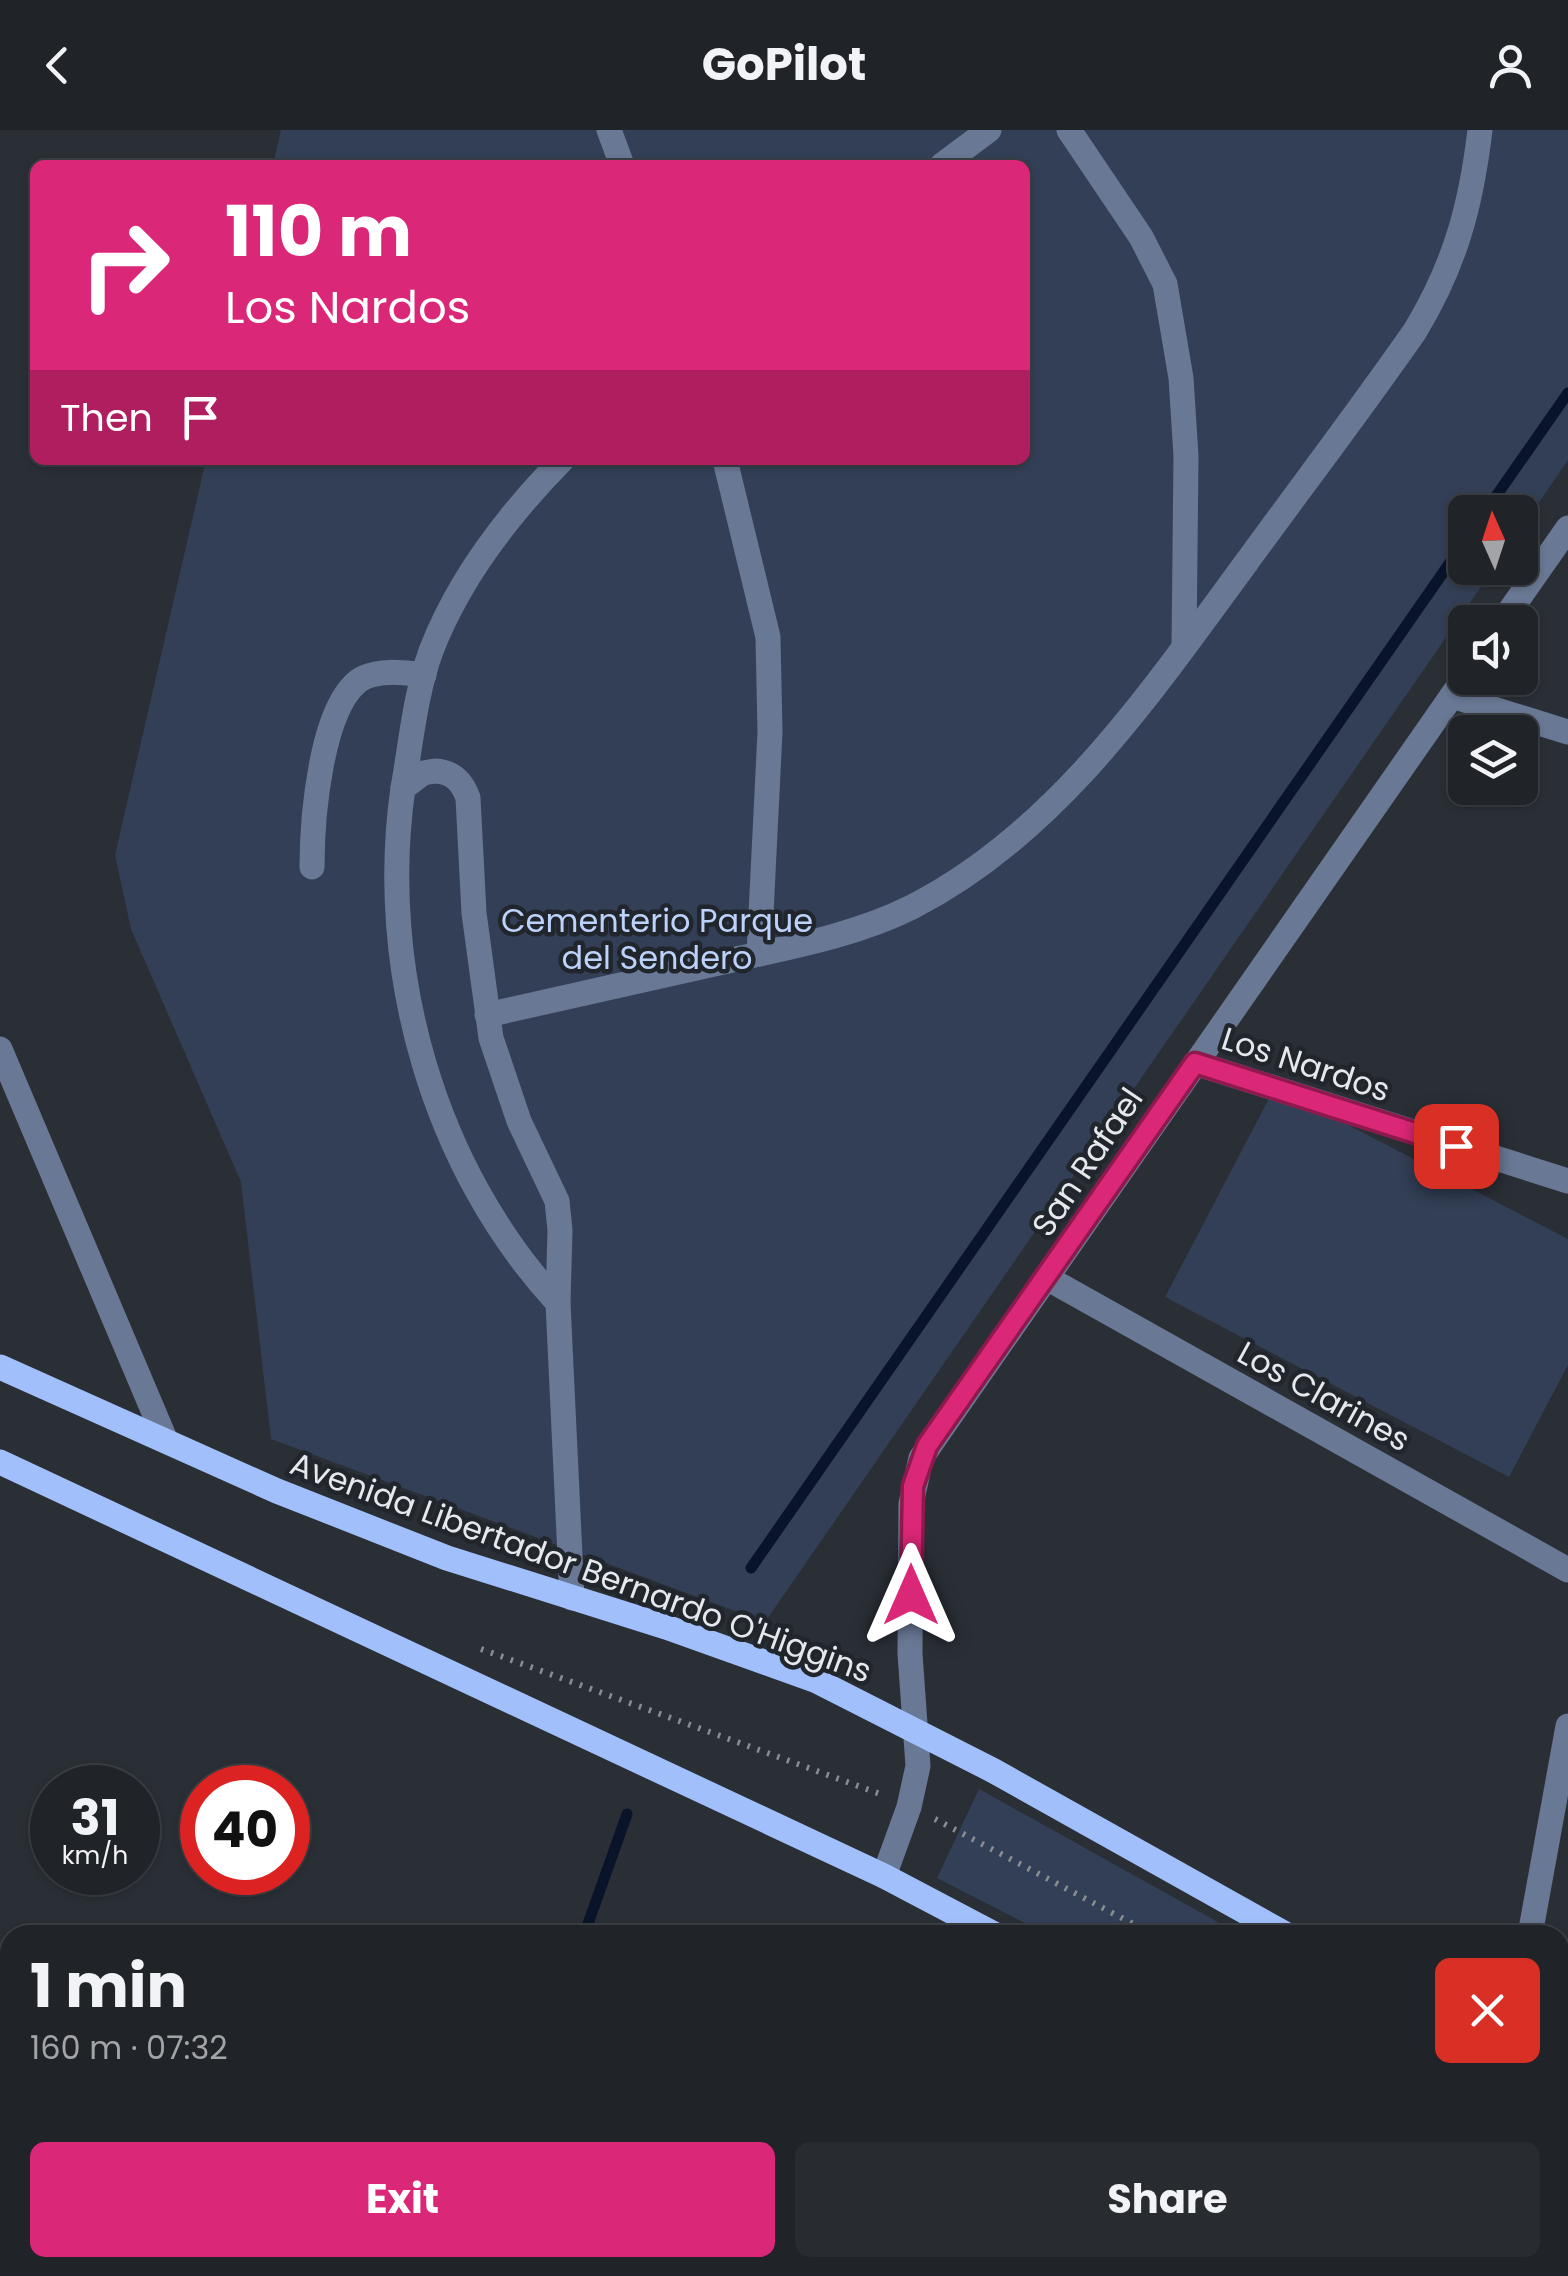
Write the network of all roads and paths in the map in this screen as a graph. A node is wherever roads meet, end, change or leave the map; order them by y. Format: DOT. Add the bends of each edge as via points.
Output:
graph roads {
  1 [pos="609,130"];
  2 [pos="989,130"];
  3 [pos="1069,130"];
  4 [pos="1480,130"];
  5 [pos="620,160"];
  6 [pos="949,160"];
  7 [pos="557,465"];
  8 [pos="726,465"];
  9 [pos="1568,528"];
  10 [pos="1514,605"];
  11 [pos="1184,648"];
  12 [pos="424,675"];
  13 [pos="1452,695"];
  14 [pos="1480,695"];
  15 [pos="1568,732"];
  16 [pos="404,788"];
  17 [pos="312,867"];
  18 [pos="758,954"];
  19 [pos="487,1015"];
  20 [pos="0,1049"];
  21 [pos="1195,1063"];
  22 [pos="1568,1181"];
  23 [pos="1048,1278"];
  24 [pos="558,1303"];
  25 [pos="0,1367"];
  26 [pos="166,1442"];
  27 [pos="0,1462"];
  28 [pos="1568,1570"];
  29 [pos="572,1598"];
  30 [pos="467,1644"];
  31 [pos="1568,1726"];
  32 [pos="916,1732"];
  33 [pos="872,1789"];
  34 [pos="962,1831"];
  35 [pos="884,1876"];
  36 [pos="977,1925"];
  37 [pos="1136,1925"];
  38 [pos="1269,1925"];
  39 [pos="1532,1925"];
  1 -- 5 [label="street"];
  2 -- 6 [label="street"];
  3 -- 11 [label="street" via="1165,284 1185,439"];
  4 -- 11 [label="street" via="1474,180 1442,287 1380,383"];
  7 -- 12 [label="street" via="472,572"];
  8 -- 18 [label="street" via="768,636 770,732"];
  9 -- 10 [label="street"];
  11 -- 18 [label="street" via="1064,793 989,859 873,924"];
  12 -- 16 [label="street"];
  12 -- 17 [label="street" via="375,674 352,686 342,702 316,788"];
  13 -- 21 [label="street, San Rafael"];
  14 -- 15 [label="street"];
  16 -- 19 [label="street" via="435,771 453,775 465,788"];
  16 -- 24 [label="street" via="398,909 419,1051 487,1207"];
  18 -- 19 [label="street"];
  19 -- 24 [label="street" via="510,1095 557,1201"];
  20 -- 26 [label="street"];
  21 -- 22 [label="street, Los Nardos"];
  21 -- 23 [label="street, San Rafael"];
  23 -- 28 [label="street, Los Clarines"];
  23 -- 32 [label="street, San Rafael" via="927,1446 916,1471 910,1654"];
  24 -- 29 [label="street"];
  25 -- 26 [label="main road, Avenida Libertador Bernardo O'Higgins"];
  26 -- 29 [label="main road, Avenida Libertador Bernardo O'Higgins" via="277,1492"];
  27 -- 35 [label="main road"];
  29 -- 32 [label="main road, Avenida Libertador Bernardo O'Higgins" via="818,1680"];
  30 -- 33 [label="path"];
  31 -- 39 [label="street"];
  32 -- 35 [label="street, San Rafael" via="910,1807"];
  32 -- 38 [label="main road, Avenida Libertador Bernardo O'Higgins"];
  34 -- 37 [label="path"];
  35 -- 36 [label="main road"];
}
